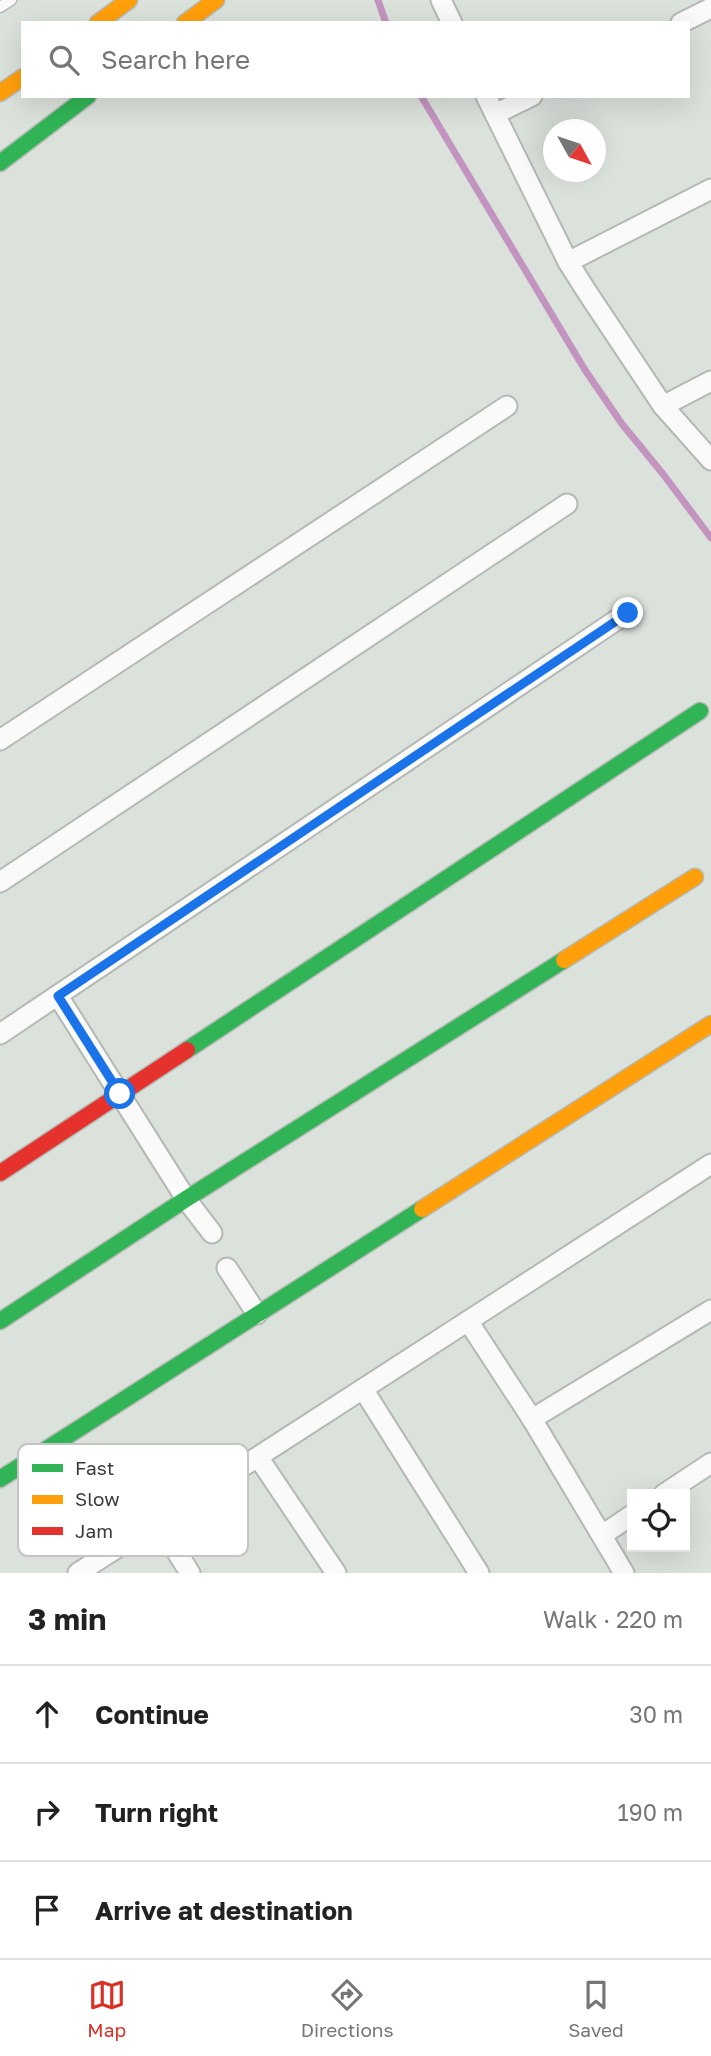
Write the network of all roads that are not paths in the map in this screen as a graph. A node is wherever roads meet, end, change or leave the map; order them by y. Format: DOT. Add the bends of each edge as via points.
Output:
graph roads {
  1 [pos="11,0"];
  2 [pos="130,0"];
  3 [pos="216,0"];
  4 [pos="441,0"];
  5 [pos="0,7"];
  6 [pos="711,8"];
  7 [pos="101,21"];
  8 [pos="188,21"];
  9 [pos="451,21"];
  10 [pos="685,21"];
  11 [pos="21,78"];
  12 [pos="0,93"];
  13 [pos="85,98"];
  14 [pos="487,98"];
  15 [pos="528,98"];
  16 [pos="495,114"];
  17 [pos="0,163"];
  18 [pos="711,189"];
  19 [pos="568,262"];
  20 [pos="711,381"];
  21 [pos="507,406"];
  22 [pos="663,406"];
  23 [pos="711,460"];
  24 [pos="567,504"];
  25 [pos="628,613"];
  26 [pos="700,710"];
  27 [pos="0,740"];
  28 [pos="695,877"];
  29 [pos="0,882"];
  30 [pos="58,996"];
  31 [pos="711,1024"];
  32 [pos="0,1034"];
  33 [pos="120,1094"];
  34 [pos="711,1164"];
  35 [pos="0,1172"];
  36 [pos="186,1199"];
  37 [pos="212,1233"];
  38 [pos="227,1268"];
  39 [pos="711,1310"];
  40 [pos="257,1314"];
  41 [pos="0,1321"];
  42 [pos="468,1321"];
  43 [pos="363,1389"];
  44 [pos="533,1419"];
  45 [pos="55,1444"];
  46 [pos="258,1457"];
  47 [pos="248,1464"];
  48 [pos="711,1464"];
  49 [pos="18,1467"];
  50 [pos="0,1479"];
  51 [pos="672,1489"];
  52 [pos="627,1518"];
  53 [pos="601,1535"];
  54 [pos="105,1556"];
  55 [pos="179,1556"];
  56 [pos="78,1573"];
  57 [pos="190,1573"];
  58 [pos="336,1573"];
  59 [pos="479,1573"];
  60 [pos="624,1573"];
  1 -- 5 [label="lane"];
  2 -- 7 [label="street"];
  3 -- 8 [label="street"];
  4 -- 9 [label="street"];
  6 -- 10 [label="street"];
  11 -- 12 [label="street"];
  13 -- 17 [label="street"];
  14 -- 16 [label="street"];
  15 -- 16 [label="street"];
  16 -- 19 [label="street"];
  18 -- 19 [label="street"];
  19 -- 22 [label="street"];
  20 -- 22 [label="street"];
  21 -- 27 [label="street"];
  22 -- 23 [label="street"];
  24 -- 29 [label="street"];
  25 -- 30 [label="street"];
  26 -- 33 [label="street"];
  28 -- 36 [label="street"];
  30 -- 32 [label="street"];
  30 -- 33 [label="street"];
  31 -- 40 [label="street"];
  33 -- 35 [label="street"];
  33 -- 36 [label="street"];
  34 -- 42 [label="street"];
  36 -- 37 [label="street"];
  36 -- 41 [label="street"];
  38 -- 40 [label="street"];
  39 -- 44 [label="street"];
  40 -- 45 [label="street"];
  42 -- 43 [label="street"];
  42 -- 44 [label="street"];
  43 -- 46 [label="street"];
  43 -- 59 [label="street"];
  44 -- 53 [label="street"];
  46 -- 47 [label="street"];
  46 -- 58 [label="street"];
  48 -- 51 [label="street"];
  49 -- 50 [label="street"];
  52 -- 53 [label="street"];
  53 -- 60 [label="street"];
  54 -- 56 [label="street"];
  55 -- 57 [label="street"];
}
